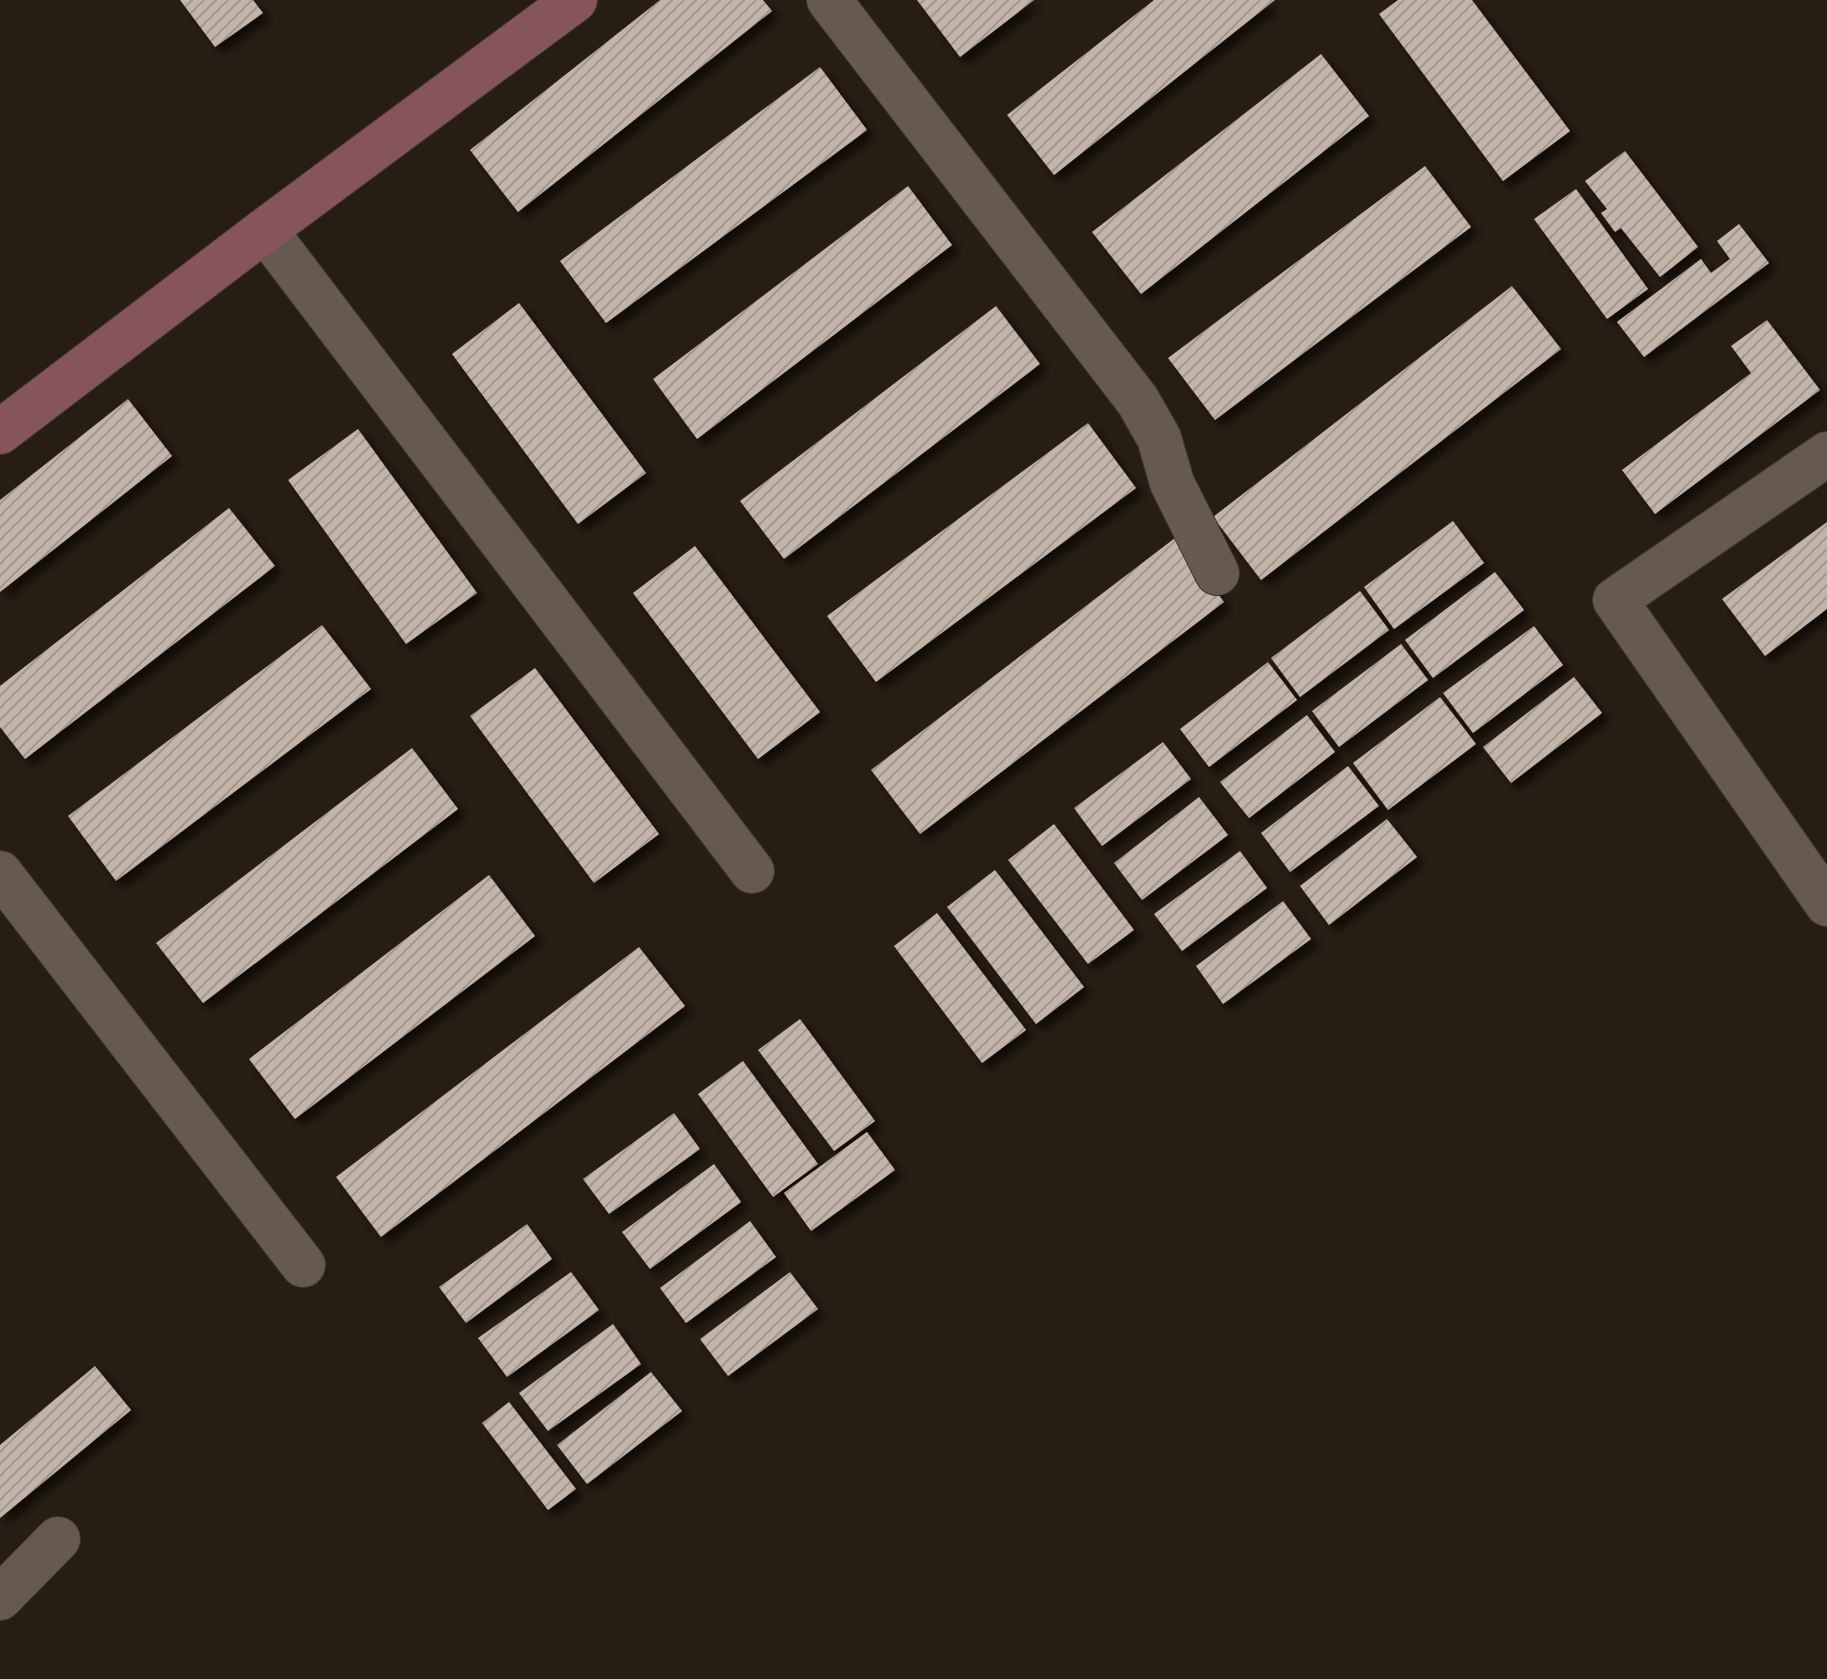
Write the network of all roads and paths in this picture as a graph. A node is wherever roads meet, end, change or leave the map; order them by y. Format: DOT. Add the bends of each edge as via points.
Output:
graph roads {
  1 [pos="575,0"];
  2 [pos="829,0"];
  3 [pos="265,230"];
  4 [pos="0,432"];
  5 [pos="1827,454"];
  6 [pos="1217,573"];
  7 [pos="752,871"];
  8 [pos="0,873"];
  9 [pos="1827,904"];
  10 [pos="303,1265"];
  11 [pos="58,1539"];
  12 [pos="0,1598"];
  1 -- 3 [label="street"];
  2 -- 6 [label="street" via="1138,401"];
  3 -- 4 [label="street"];
  3 -- 7 [label="street"];
  5 -- 9 [label="street" via="1615,600"];
  8 -- 10 [label="street"];
  11 -- 12 [label="street"];
}
